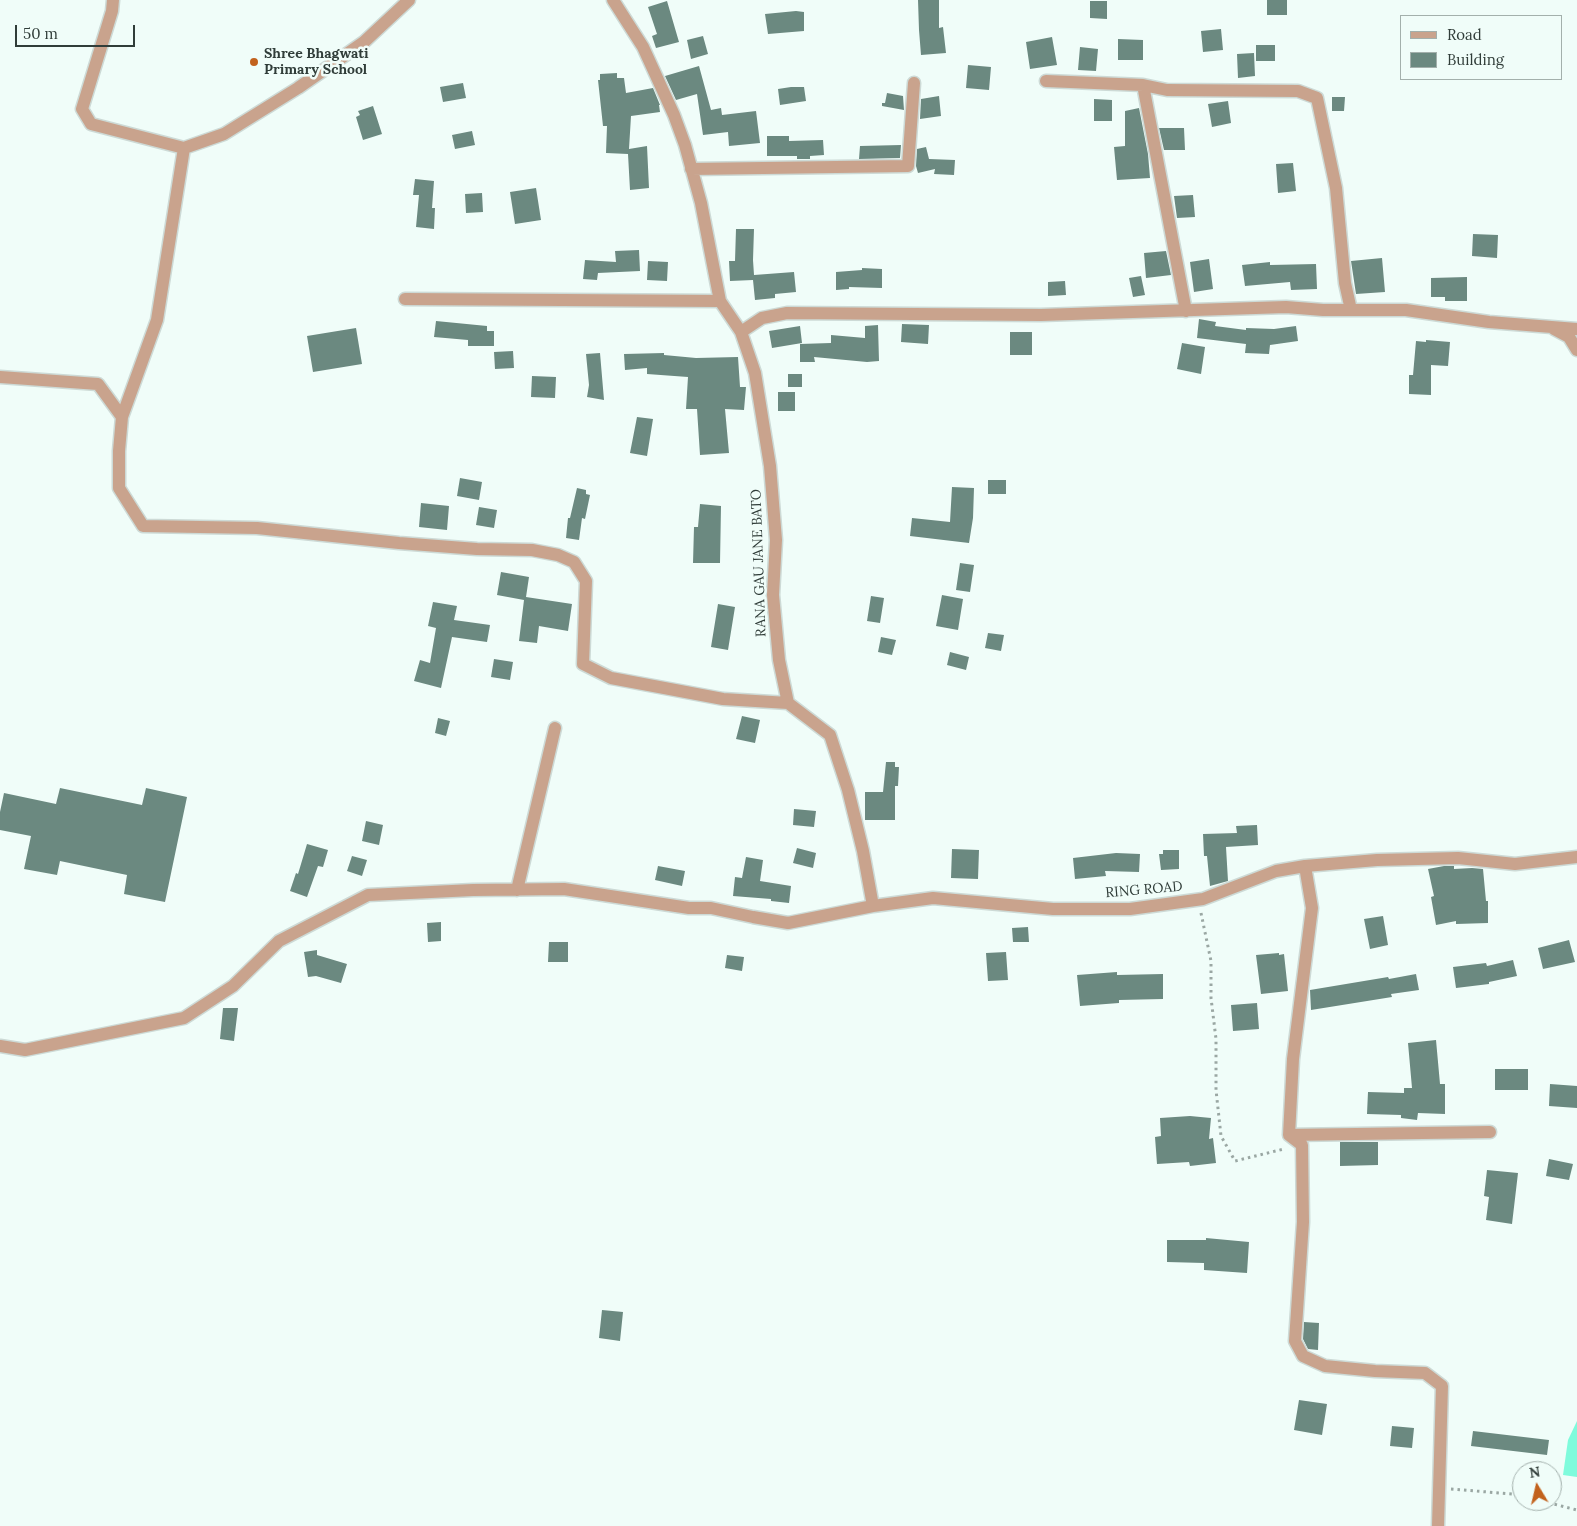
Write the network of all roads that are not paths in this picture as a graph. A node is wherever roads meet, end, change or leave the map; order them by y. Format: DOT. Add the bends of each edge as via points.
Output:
graph roads {
  1 [pos="112,0"];
  2 [pos="409,0"];
  3 [pos="613,0"];
  4 [pos="1046,81"];
  5 [pos="914,83"];
  6 [pos="1143,85"];
  7 [pos="184,148"];
  8 [pos="691,169"];
  9 [pos="405,299"];
  10 [pos="720,301"];
  11 [pos="1351,310"];
  12 [pos="1186,311"];
  13 [pos="1549,326"];
  14 [pos="1577,329"];
  15 [pos="741,332"];
  16 [pos="1577,350"];
  17 [pos="0,377"];
  18 [pos="122,417"];
  19 [pos="788,703"];
  20 [pos="555,728"];
  21 [pos="1577,858"];
  22 [pos="1305,866"];
  23 [pos="517,890"];
  24 [pos="874,906"];
  25 [pos="0,1046"];
  26 [pos="1490,1132"];
  27 [pos="1289,1134"];
  28 [pos="1438,1526"];
  1 -- 7 [label="street" via="112,11 82,109 90,124"];
  2 -- 7 [label="street" via="364,42 298,88 224,134"];
  3 -- 8 [label="street" via="643,47 674,115"];
  4 -- 6 [label="street"];
  5 -- 8 [label="street" via="908,166"];
  6 -- 11 [label="street" via="1167,90 1298,91 1317,98 1336,188 1345,283"];
  6 -- 12 [label="street"];
  7 -- 18 [label="street" via="157,320"];
  8 -- 10 [label="street"];
  9 -- 10 [label="street"];
  10 -- 15 [label="street, RANA GAU JANE BATO"];
  11 -- 12 [label="street" via="1286,307"];
  11 -- 13 [label="street" via="1406,310 1489,322"];
  12 -- 15 [label="street" via="1041,315 787,312 762,318"];
  13 -- 14 [label="street"];
  13 -- 16 [label="street" via="1568,337"];
  15 -- 19 [label="street, RANA GAU JANE BATO" via="756,373 770,466 776,540 773,595 778,651"];
  17 -- 18 [label="street" via="98,384"];
  18 -- 19 [label="street" via="119,488 143,526 257,528 399,543 532,550 558,555 574,562 586,581 584,664 611,678 723,699"];
  19 -- 24 [label="street" via="830,735 848,790"];
  20 -- 23 [label="street"];
  21 -- 22 [label="street, RING ROAD" via="1515,864 1458,858"];
  22 -- 24 [label="street, RING ROAD" via="1276,871 1203,899 1130,909 1054,909 933,898"];
  22 -- 27 [label="street" via="1312,908 1293,1059"];
  23 -- 24 [label="street, RING ROAD" via="564,889 689,908 711,908 788,922"];
  23 -- 25 [label="street, RING ROAD" via="368,895 279,941 233,986 184,1018 26,1050"];
  26 -- 27 [label="street"];
  27 -- 28 [label="street" via="1302,1145 1303,1222 1294,1341 1303,1356 1325,1366 1426,1373 1442,1386"];
}
